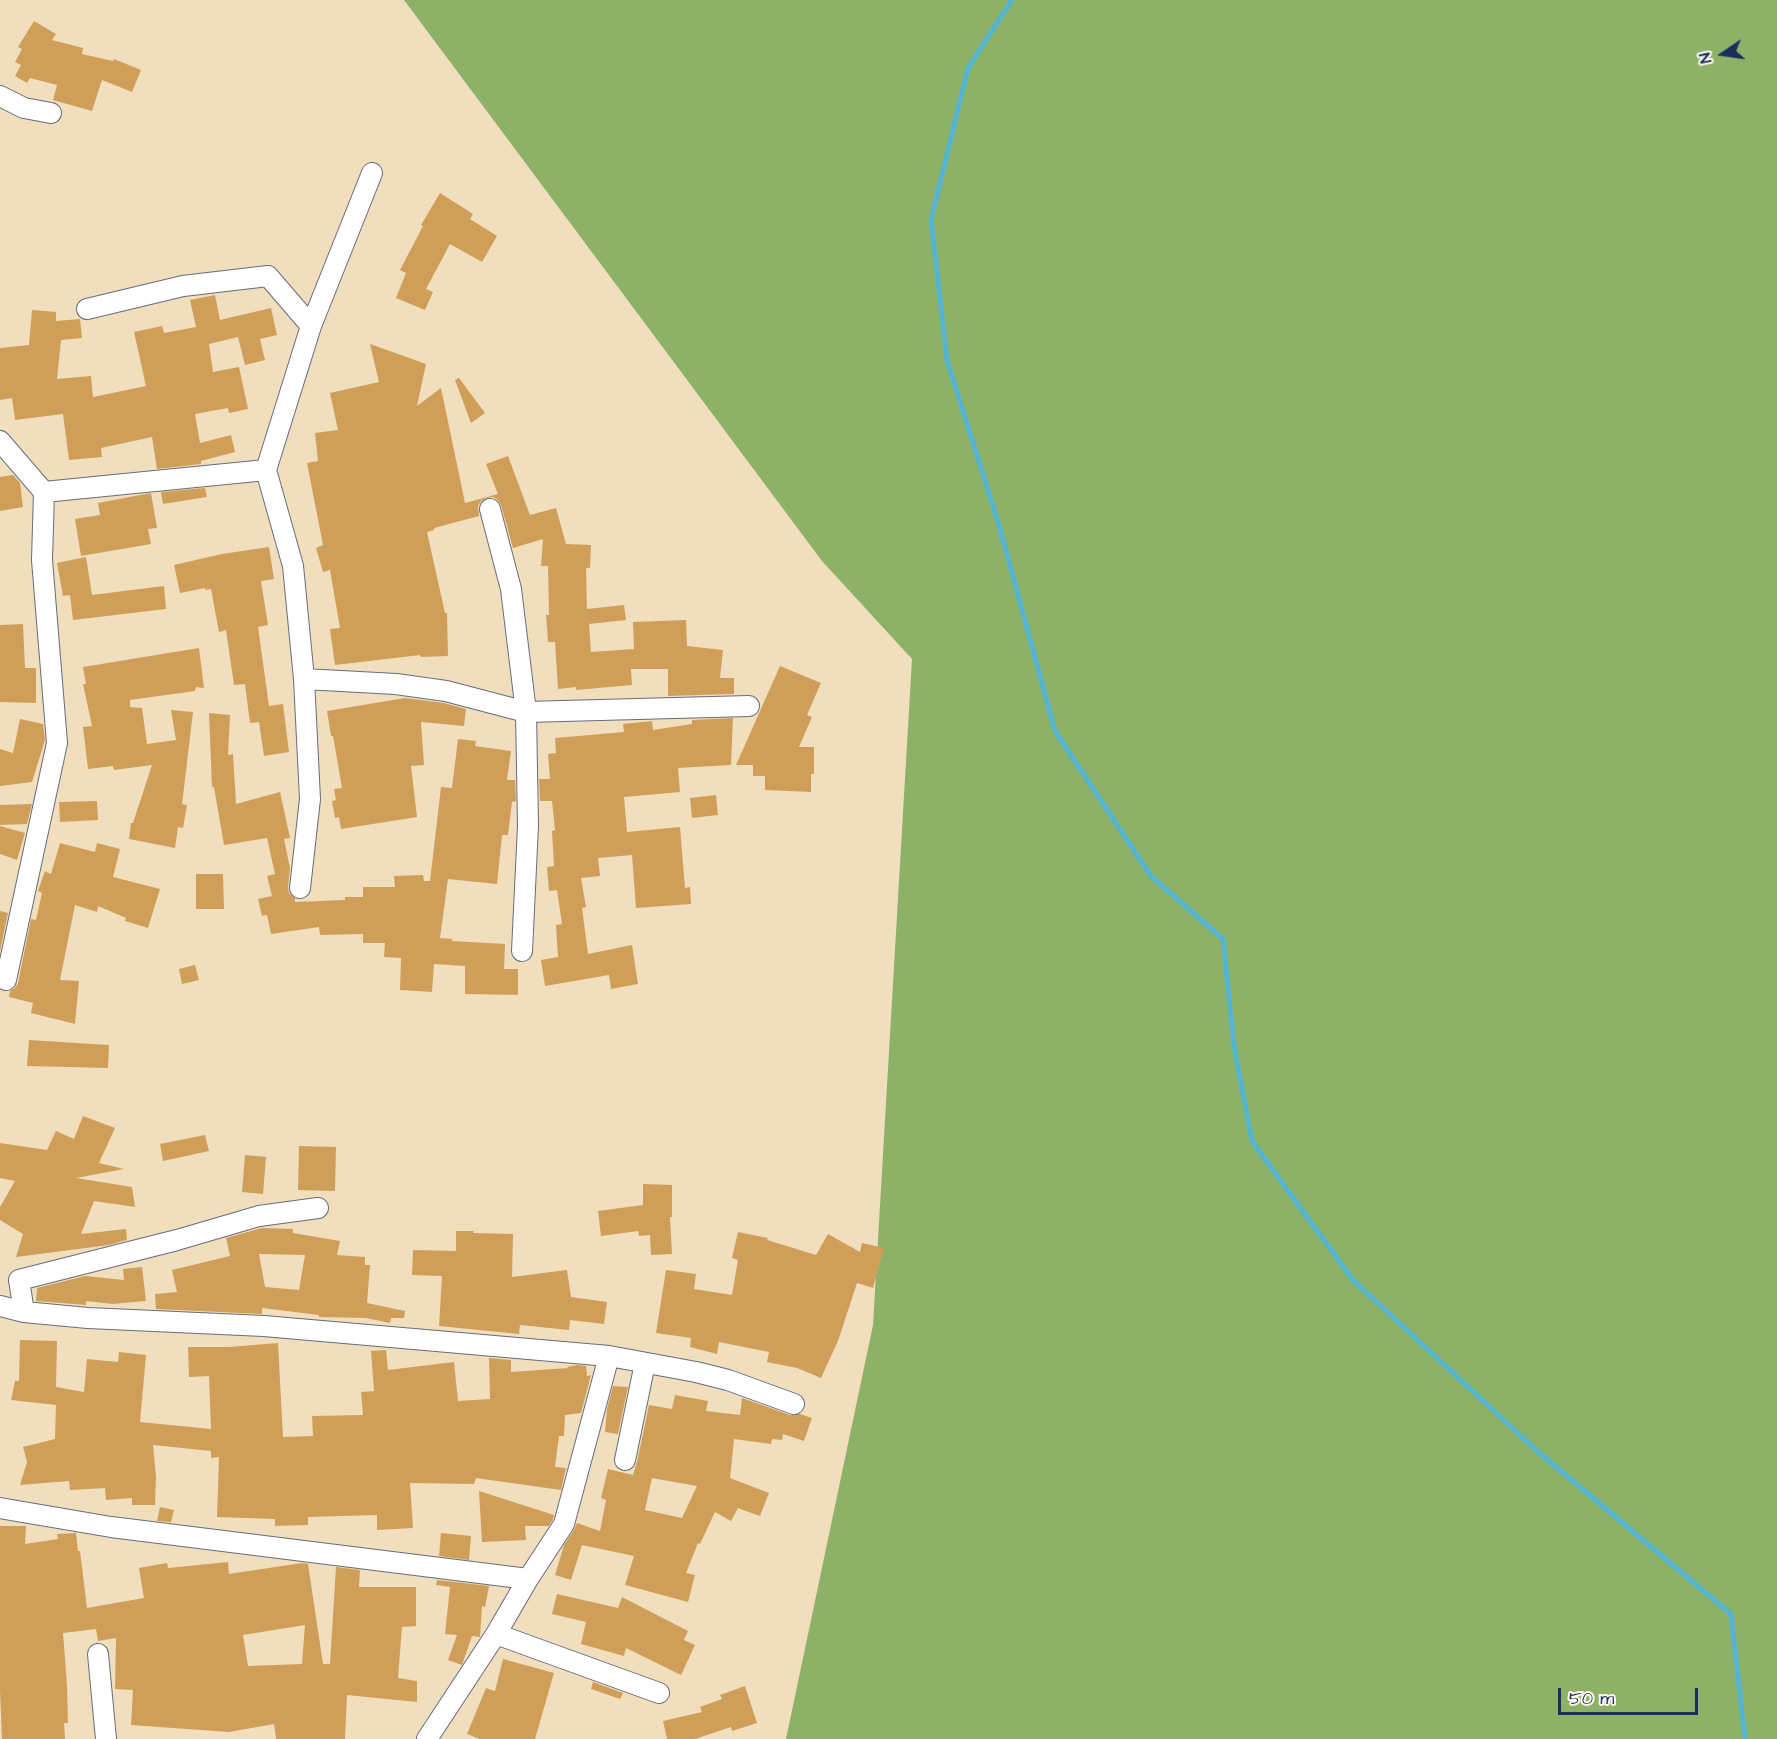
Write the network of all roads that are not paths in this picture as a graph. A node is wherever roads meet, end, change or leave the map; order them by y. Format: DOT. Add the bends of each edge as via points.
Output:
graph roads {
  1 [pos="0,96"];
  2 [pos="51,113"];
  3 [pos="372,173"];
  4 [pos="87,309"];
  5 [pos="311,326"];
  6 [pos="0,441"];
  7 [pos="266,470"];
  8 [pos="44,492"];
  9 [pos="490,509"];
  10 [pos="304,679"];
  11 [pos="749,706"];
  12 [pos="526,712"];
  13 [pos="300,888"];
  14 [pos="522,951"];
  15 [pos="6,980"];
  16 [pos="318,1208"];
  17 [pos="0,1306"];
  18 [pos="24,1312"];
  19 [pos="609,1356"];
  20 [pos="645,1363"];
  21 [pos="794,1404"];
  22 [pos="625,1460"];
  23 [pos="0,1508"];
  24 [pos="528,1579"];
  25 [pos="496,1634"];
  26 [pos="98,1654"];
  27 [pos="659,1693"];
  28 [pos="106,1739"];
  29 [pos="427,1739"];
  1 -- 2 [label="street" via="24,108"];
  3 -- 5 [label="street"];
  4 -- 5 [label="street" via="183,286 268,276"];
  5 -- 7 [label="street"];
  6 -- 8 [label="street"];
  7 -- 8 [label="street"];
  7 -- 10 [label="street" via="293,566"];
  8 -- 15 [label="street" via="42,560 57,743"];
  9 -- 12 [label="street" via="511,589"];
  10 -- 12 [label="street" via="446,691"];
  10 -- 13 [label="street" via="310,799"];
  11 -- 12 [label="street"];
  12 -- 14 [label="street" via="528,826"];
  16 -- 18 [label="street" via="258,1216 20,1280"];
  17 -- 18 [label="street"];
  18 -- 19 [label="street" via="264,1326"];
  19 -- 20 [label="street"];
  19 -- 24 [label="street" via="564,1524"];
  20 -- 21 [label="street" via="728,1380"];
  20 -- 22 [label="street"];
  23 -- 24 [label="street" via="111,1527"];
  24 -- 25 [label="street"];
  25 -- 27 [label="street"];
  25 -- 29 [label="street"];
  26 -- 28 [label="street"];
}
